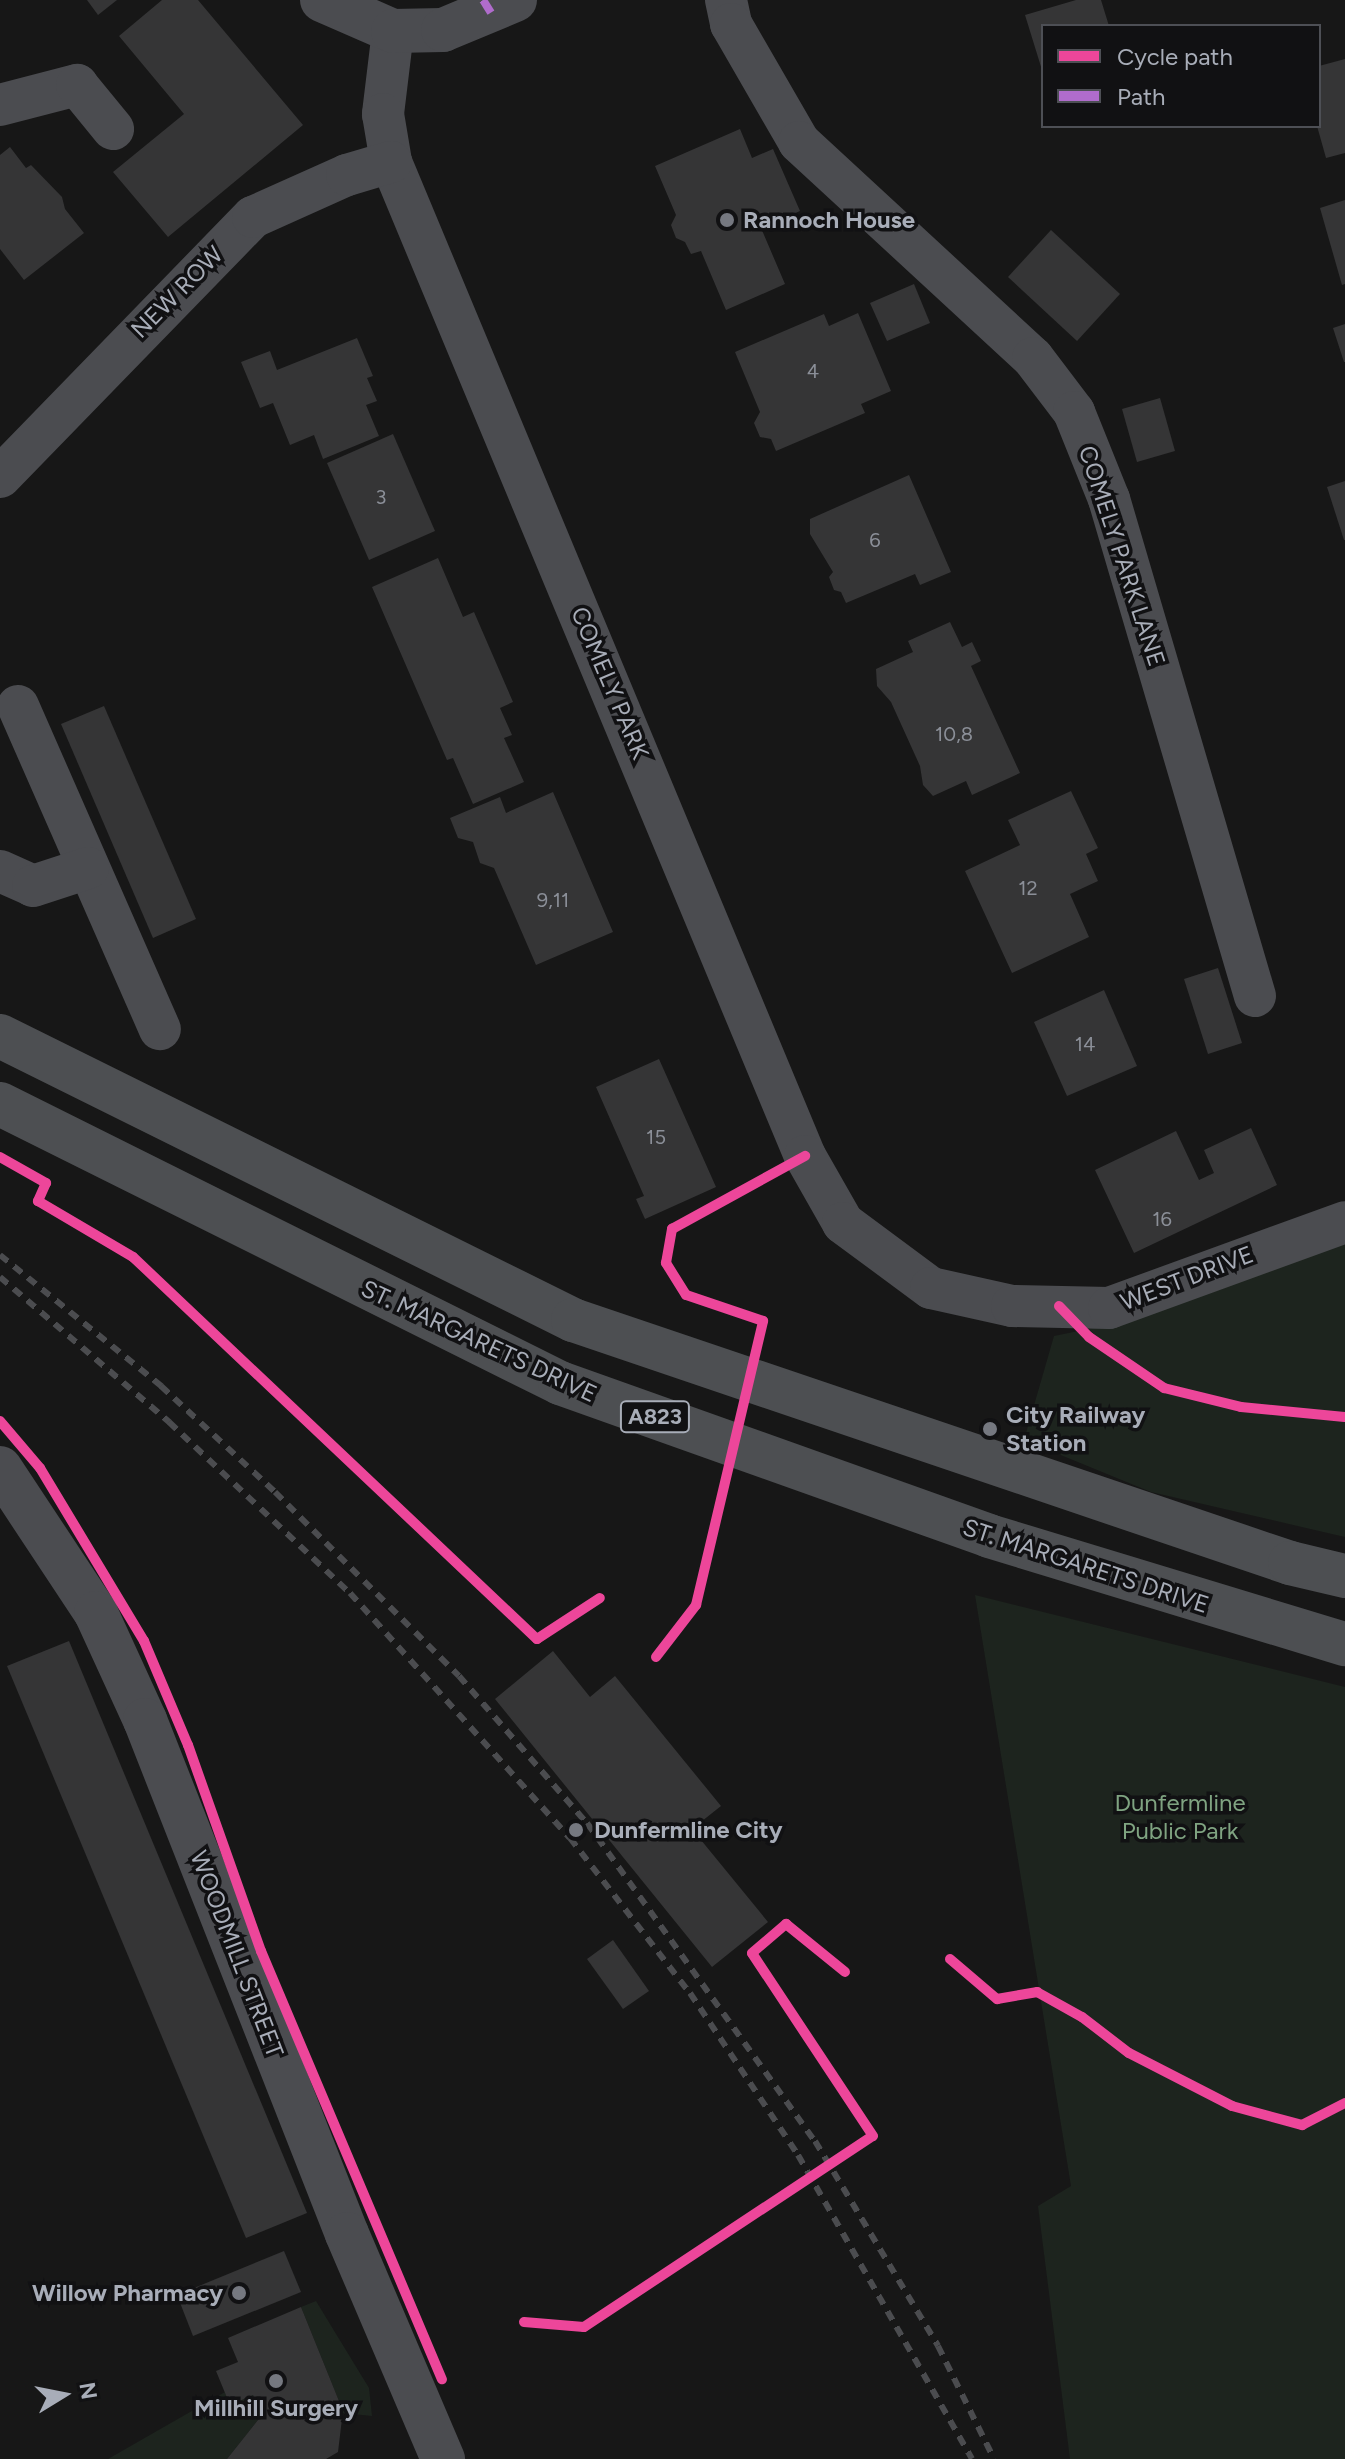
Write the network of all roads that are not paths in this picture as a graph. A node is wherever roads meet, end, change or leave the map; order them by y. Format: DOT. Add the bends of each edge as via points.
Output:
graph roads {
  1 [pos="322,0"];
  2 [pos="515,0"];
  3 [pos="726,0"];
  4 [pos="393,31"];
  5 [pos="0,105"];
  6 [pos="113,129"];
  7 [pos="391,162"];
  8 [pos="0,477"];
  9 [pos="18,706"];
  10 [pos="88,868"];
  11 [pos="0,871"];
  12 [pos="1255,996"];
  13 [pos="160,1029"];
  14 [pos="0,1036"];
  15 [pos="0,1104"];
  16 [pos="1345,1222"];
  17 [pos="931,1288"];
  18 [pos="0,1468"];
  19 [pos="1345,1576"];
  20 [pos="1345,1644"];
  21 [pos="441,2458"];
  1 -- 4 [label="street"];
  2 -- 4 [label="street" via="443,30"];
  3 -- 12 [label="street, COMELY PARK LANE" via="731,24 799,142 1033,358 1074,412 1109,499"];
  4 -- 7 [label="street, COMELY PARK" via="383,114"];
  5 -- 6 [label="street" via="77,85"];
  7 -- 8 [label="street, NEW ROW" via="347,175 253,217"];
  7 -- 17 [label="street, COMELY PARK" via="805,1156 843,1223"];
  9 -- 10 [label="street"];
  10 -- 11 [label="street" via="33,886"];
  10 -- 13 [label="street"];
  14 -- 19 [label="main road" via="573,1320 1276,1559"];
  15 -- 20 [label="main road, ST. MARGARETS DRIVE / A823" via="560,1383 989,1536"];
  16 -- 17 [label="street, WEST DRIVE" via="1314,1229 1109,1308 1012,1306"];
  18 -- 21 [label="street, WOODMILL STREET" via="96,1613 145,1720"];
}
